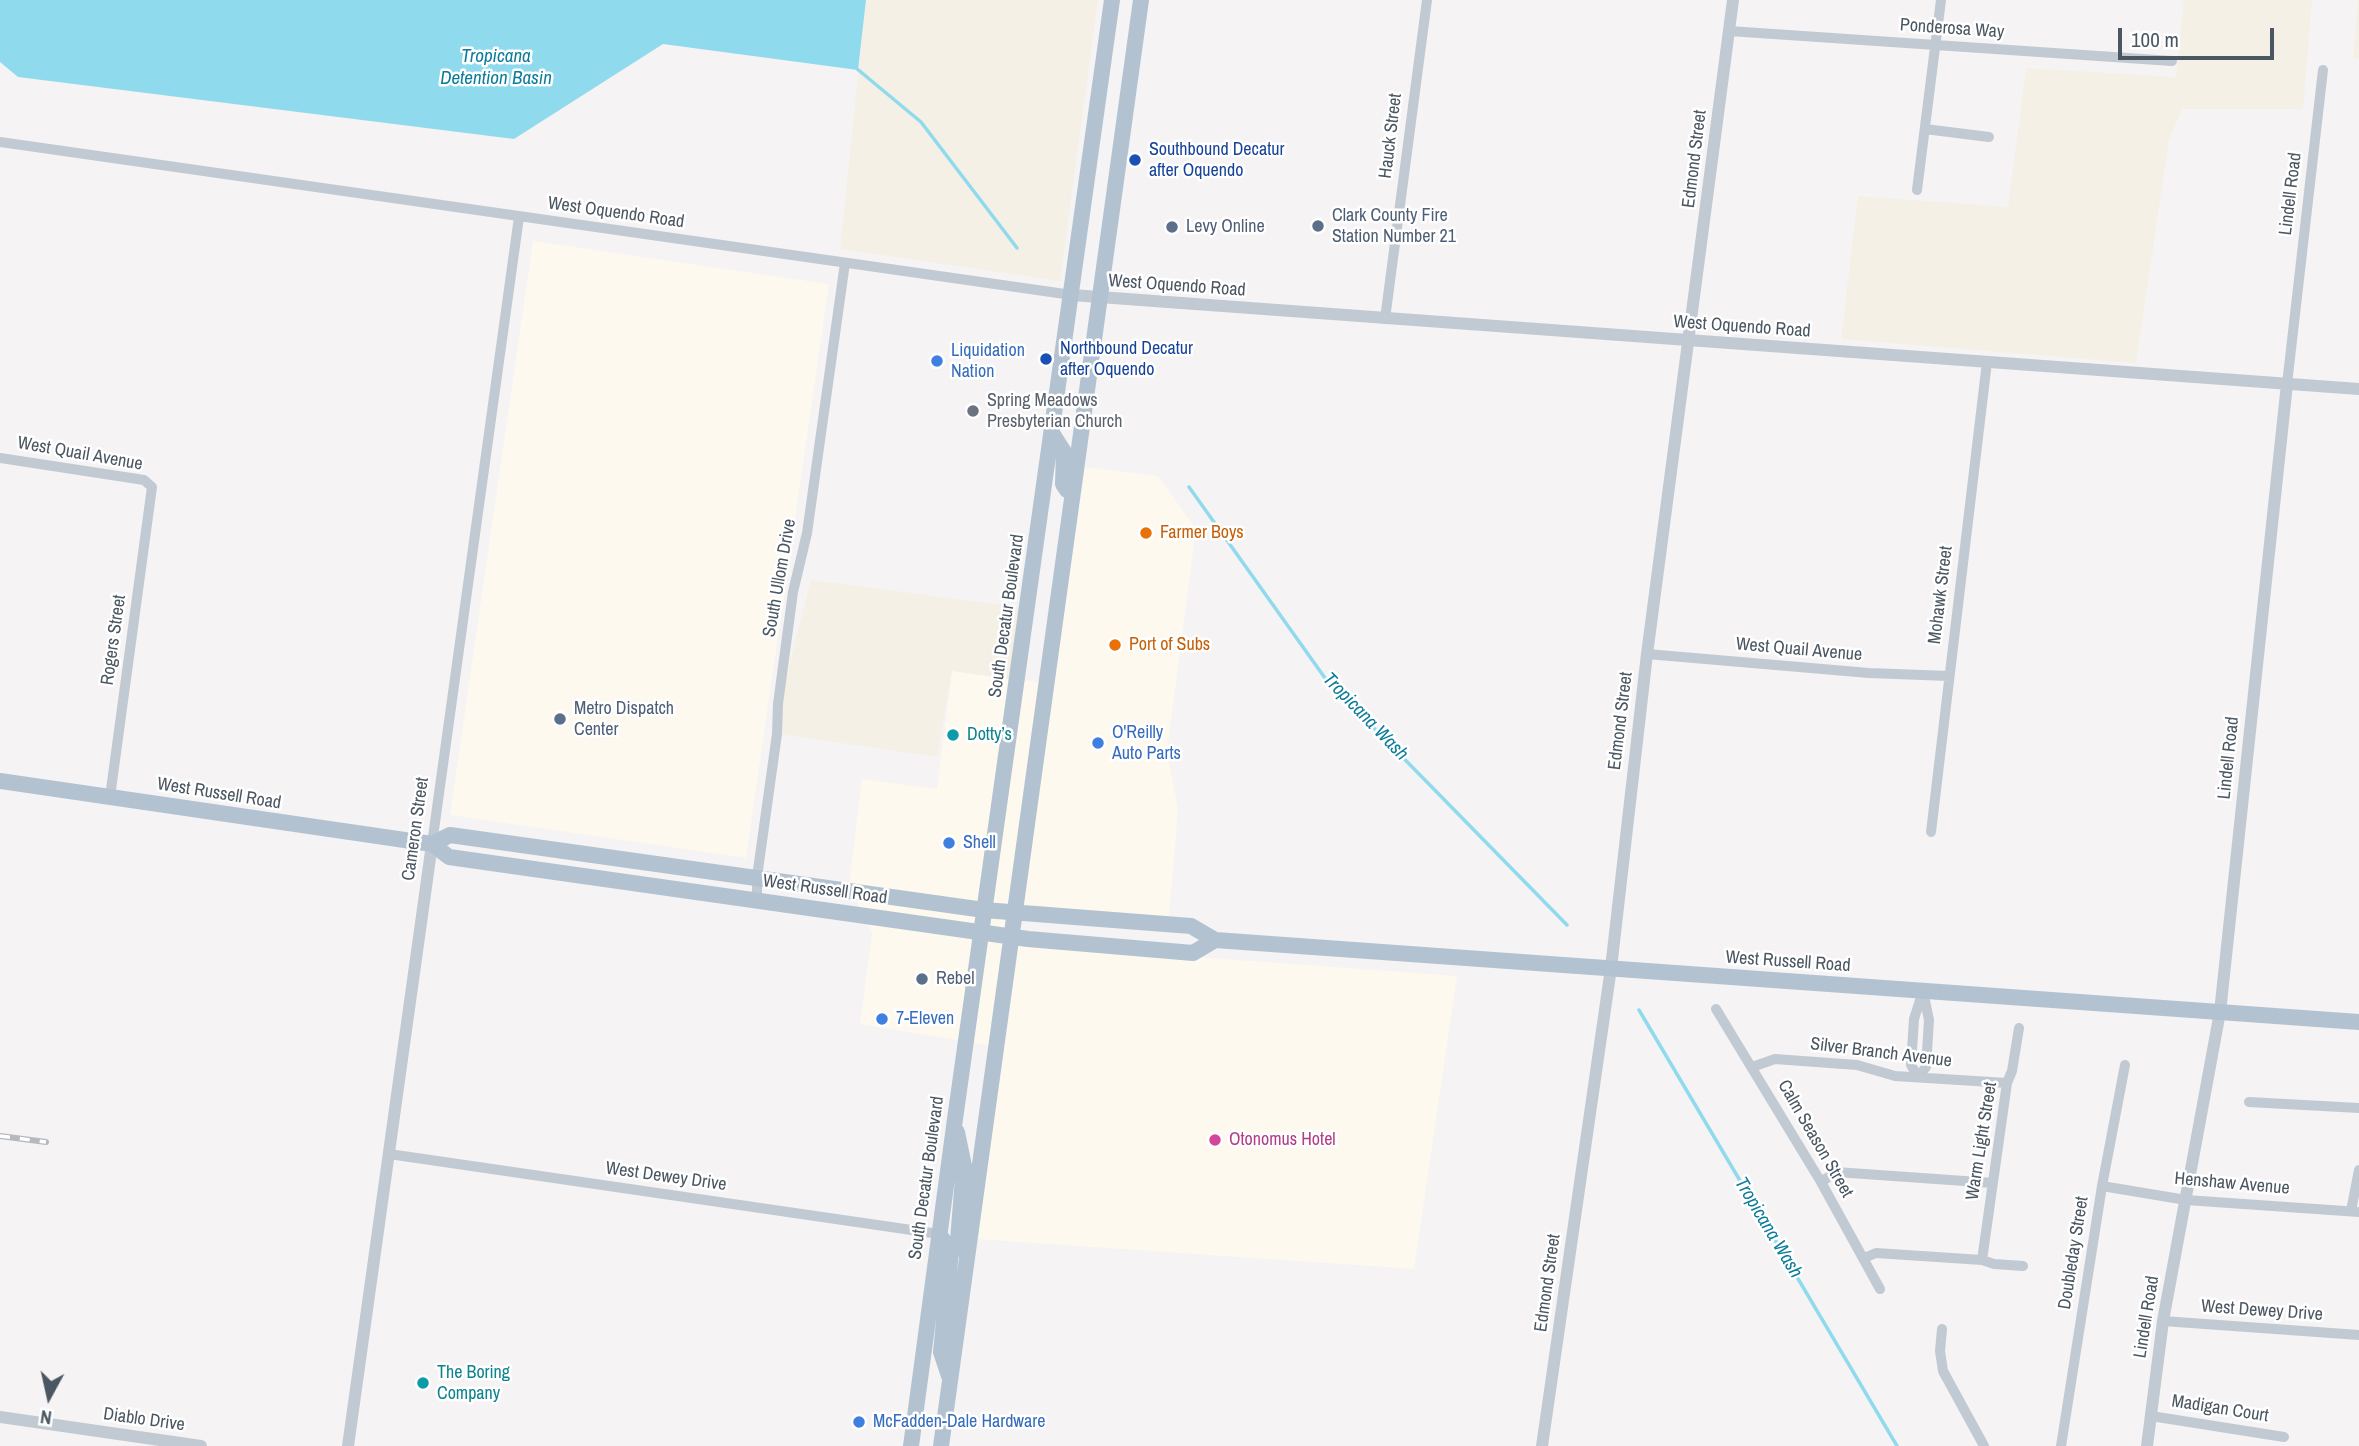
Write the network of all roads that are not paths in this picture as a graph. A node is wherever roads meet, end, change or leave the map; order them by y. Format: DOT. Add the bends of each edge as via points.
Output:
graph roads {
  1 [pos="1112,0"];
  2 [pos="1141,0"];
  3 [pos="1427,0"];
  4 [pos="1733,0"];
  5 [pos="1941,0"];
  6 [pos="1729,31"];
  7 [pos="1936,45"];
  8 [pos="2172,61"];
  9 [pos="2323,69"];
  10 [pos="1925,129"];
  11 [pos="1989,137"];
  12 [pos="0,142"];
  13 [pos="1917,190"];
  14 [pos="519,217"];
  15 [pos="845,262"];
  16 [pos="1072,295"];
  17 [pos="1100,297"];
  18 [pos="1385,319"];
  19 [pos="1688,341"];
  20 [pos="1987,362"];
  21 [pos="2287,384"];
  22 [pos="2359,388"];
  23 [pos="1052,433"];
  24 [pos="0,458"];
  25 [pos="152,487"];
  26 [pos="1073,492"];
  27 [pos="1647,654"];
  28 [pos="1949,676"];
  29 [pos="0,782"];
  30 [pos="110,797"];
  31 [pos="1931,832"];
  32 [pos="432,844"];
  33 [pos="757,877"];
  34 [pos="757,900"];
  35 [pos="984,910"];
  36 [pos="1015,914"];
  37 [pos="982,933"];
  38 [pos="1012,936"];
  39 [pos="1215,940"];
  40 [pos="1611,968"];
  41 [pos="1923,991"];
  42 [pos="1716,1009"];
  43 [pos="2220,1012"];
  44 [pos="2359,1022"];
  45 [pos="2019,1028"];
  46 [pos="2124,1065"];
  47 [pos="1752,1067"];
  48 [pos="1918,1077"];
  49 [pos="2007,1083"];
  50 [pos="2249,1102"];
  51 [pos="2359,1108"];
  52 [pos="955,1119"];
  53 [pos="389,1154"];
  54 [pos="2359,1170"];
  55 [pos="1821,1182"];
  56 [pos="1993,1183"];
  57 [pos="2102,1186"];
  58 [pos="2186,1200"];
  59 [pos="2355,1211"];
  60 [pos="939,1234"];
  61 [pos="967,1255"];
  62 [pos="1864,1258"];
  63 [pos="1982,1260"];
  64 [pos="2023,1266"];
  65 [pos="1880,1289"];
  66 [pos="2163,1321"];
  67 [pos="1942,1329"];
  68 [pos="2359,1335"];
  69 [pos="950,1379"];
  70 [pos="915,1415"];
  71 [pos="2151,1416"];
  72 [pos="0,1417"];
  73 [pos="2284,1437"];
  74 [pos="201,1446"];
  75 [pos="348,1446"];
  76 [pos="911,1446"];
  77 [pos="921,1446"];
  78 [pos="941,1446"];
  79 [pos="1542,1446"];
  80 [pos="1984,1446"];
  81 [pos="2061,1446"];
  82 [pos="2147,1446"];
  1 -- 16 [label="main road, South Decatur Boulevard"];
  2 -- 17 [label="main road"];
  3 -- 18 [label="street, Hauck Street"];
  4 -- 6 [label="street, Edmond Street"];
  5 -- 7 [label="street"];
  6 -- 7 [label="street, Ponderosa Way"];
  6 -- 19 [label="street, Edmond Street"];
  7 -- 8 [label="street, Ponderosa Way"];
  7 -- 10 [label="street"];
  9 -- 21 [label="street, Lindell Road"];
  10 -- 11 [label="street"];
  10 -- 13 [label="street"];
  12 -- 14 [label="street, West Oquendo Road"];
  14 -- 15 [label="street, West Oquendo Road"];
  14 -- 32 [label="street, Cameron Street"];
  15 -- 16 [label="street, West Oquendo Road"];
  15 -- 33 [label="street, South Ullom Drive" via="807,533 793,592"];
  16 -- 17 [label="street, West Oquendo Road"];
  16 -- 23 [label="main road, South Decatur Boulevard"];
  17 -- 18 [label="street, West Oquendo Road"];
  17 -- 26 [label="main road"];
  18 -- 19 [label="street, West Oquendo Road"];
  19 -- 20 [label="street, West Oquendo Road"];
  19 -- 27 [label="street, Edmond Street"];
  20 -- 21 [label="street, West Oquendo Road"];
  20 -- 28 [label="street, Mohawk Street"];
  21 -- 22 [label="street, West Oquendo Road"];
  21 -- 43 [label="street, Lindell Road"];
  23 -- 26 [label="main road" via="1064,452 1063,484"];
  23 -- 35 [label="main road, South Decatur Boulevard"];
  24 -- 25 [label="street, West Quail Avenue" via="144,480"];
  25 -- 30 [label="street, Rogers Street"];
  26 -- 36 [label="main road"];
  27 -- 28 [label="street, West Quail Avenue"];
  27 -- 40 [label="street, Edmond Street"];
  28 -- 31 [label="street, Mohawk Street"];
  29 -- 30 [label="main road, West Russell Road"];
  30 -- 32 [label="main road, West Russell Road"];
  32 -- 33 [label="main road, West Russell Road" via="452,835"];
  32 -- 34 [label="main road, West Russell Road" via="449,857"];
  32 -- 53 [label="street, Cameron Street"];
  33 -- 34 [label="street, South Ullom Drive"];
  33 -- 35 [label="main road, West Russell Road"];
  34 -- 37 [label="main road, West Russell Road"];
  35 -- 36 [label="main road, West Russell Road"];
  35 -- 37 [label="main road, South Decatur Boulevard"];
  36 -- 38 [label="main road"];
  36 -- 39 [label="main road, West Russell Road" via="1191,926"];
  37 -- 38 [label="main road, West Russell Road"];
  37 -- 52 [label="main road, South Decatur Boulevard"];
  38 -- 39 [label="main road, West Russell Road" via="1193,953"];
  38 -- 61 [label="main road"];
  39 -- 40 [label="main road, West Russell Road"];
  40 -- 41 [label="main road, West Russell Road"];
  40 -- 79 [label="street, Edmond Street"];
  41 -- 43 [label="main road, West Russell Road"];
  41 -- 48 [label="street" via="1929,1020 1926,1067"];
  42 -- 47 [label="street, Calm Season Street"];
  43 -- 44 [label="main road, West Russell Road"];
  43 -- 58 [label="street, Lindell Road"];
  45 -- 49 [label="street, Warm Light Street"];
  46 -- 57 [label="street, Doubleday Street"];
  47 -- 48 [label="street, Silver Branch Avenue" via="1775,1059 1857,1065"];
  47 -- 55 [label="street, Calm Season Street"];
  48 -- 49 [label="street, Silver Branch Avenue"];
  49 -- 56 [label="street, Warm Light Street"];
  50 -- 51 [label="street"];
  52 -- 60 [label="main road, South Decatur Boulevard"];
  52 -- 61 [label="main road" via="964,1166 958,1240"];
  53 -- 60 [label="street, West Dewey Drive"];
  53 -- 75 [label="street, Cameron Street"];
  54 -- 59 [label="street"];
  55 -- 56 [label="street" via="1836,1172"];
  55 -- 62 [label="street, Calm Season Street"];
  56 -- 63 [label="street, Warm Light Street"];
  57 -- 58 [label="street, Henshaw Avenue"];
  57 -- 81 [label="street, Doubleday Street"];
  58 -- 59 [label="street, Henshaw Avenue"];
  58 -- 66 [label="street, Lindell Road"];
  60 -- 69 [label="main road" via="951,1251 941,1352"];
  60 -- 70 [label="main road, South Decatur Boulevard"];
  61 -- 69 [label="main road"];
  62 -- 63 [label="street" via="1875,1253"];
  62 -- 65 [label="street, Calm Season Street"];
  63 -- 64 [label="street"];
  66 -- 68 [label="street, West Dewey Drive"];
  66 -- 71 [label="street, Lindell Road"];
  67 -- 80 [label="street" via="1942,1371"];
  69 -- 78 [label="main road"];
  70 -- 76 [label="main road, South Decatur Boulevard"];
  70 -- 77 [label="main road"];
  71 -- 73 [label="street, Madigan Court"];
  71 -- 82 [label="street, Lindell Road"];
  72 -- 74 [label="street, Diablo Drive"];
}
